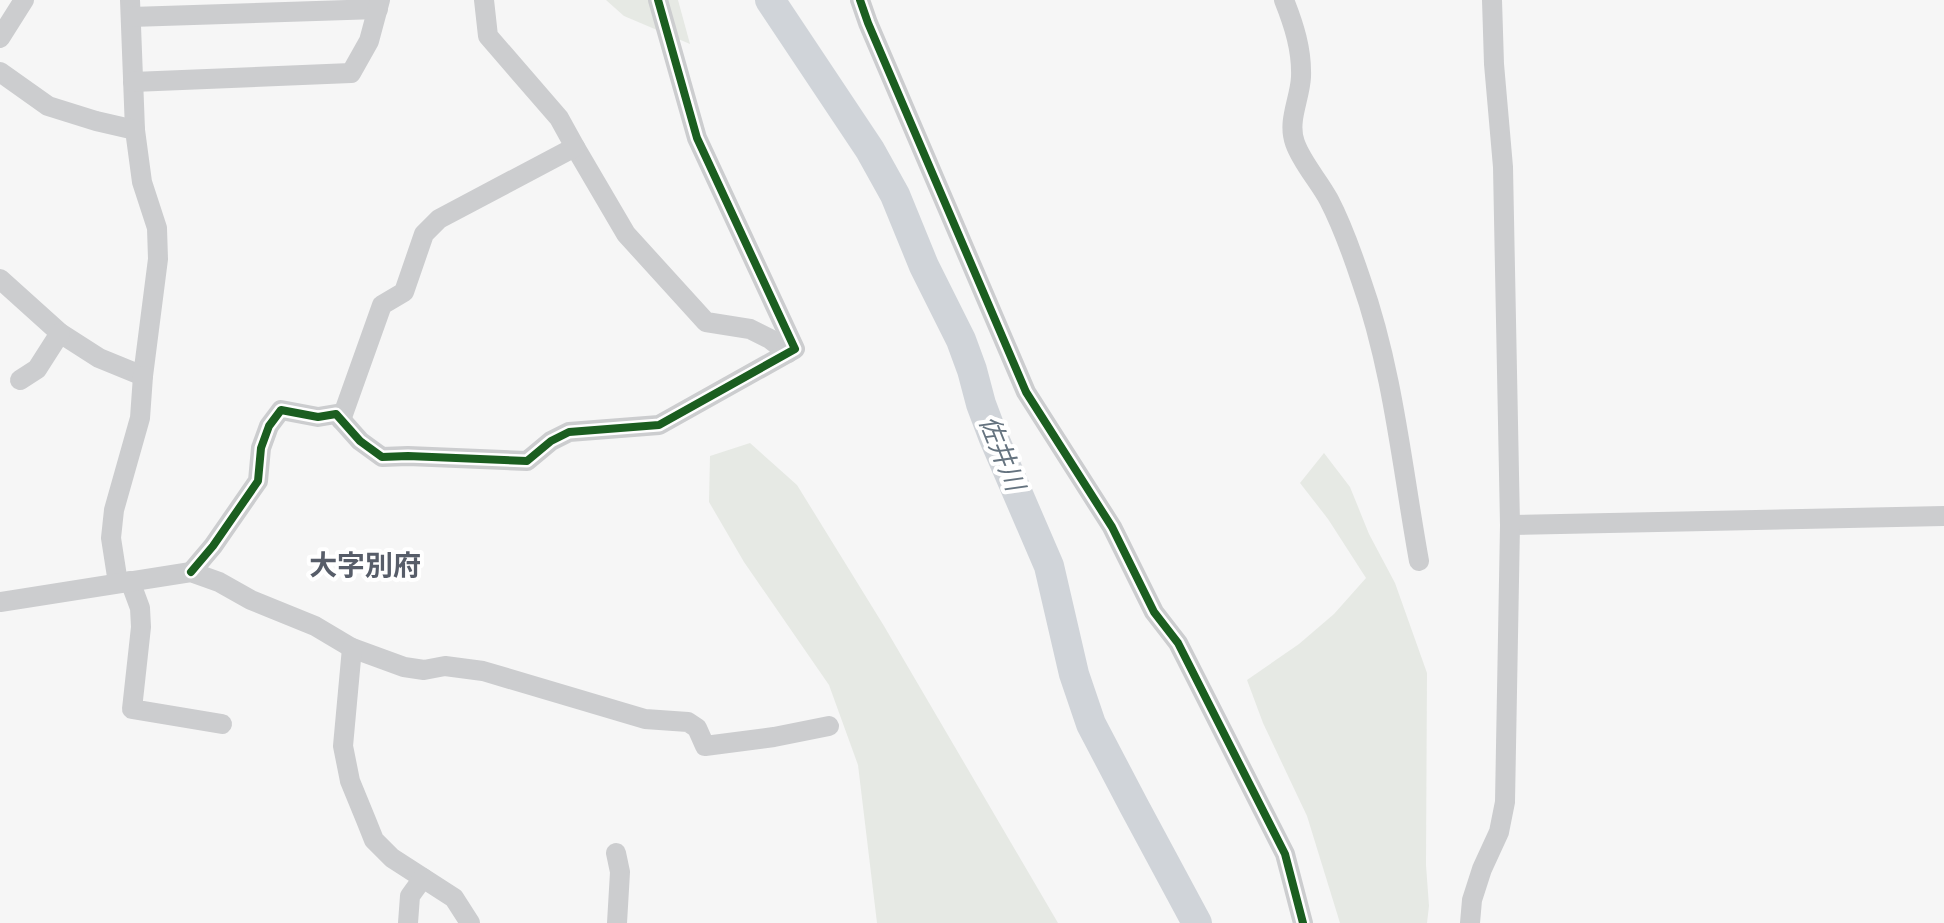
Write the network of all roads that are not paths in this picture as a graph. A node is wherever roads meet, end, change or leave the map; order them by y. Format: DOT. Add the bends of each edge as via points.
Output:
graph roads {
  1 [pos="24,0"];
  2 [pos="484,0"];
  3 [pos="658,0"];
  4 [pos="860,0"];
  5 [pos="1284,0"];
  6 [pos="1492,0"];
  7 [pos="379,4"];
  8 [pos="131,8"];
  9 [pos="0,38"];
  10 [pos="0,72"];
  11 [pos="133,82"];
  12 [pos="135,130"];
  13 [pos="575,147"];
  14 [pos="0,279"];
  15 [pos="60,333"];
  16 [pos="788,353"];
  17 [pos="143,376"];
  18 [pos="20,380"];
  19 [pos="341,420"];
  20 [pos="1944,516"];
  21 [pos="1510,525"];
  22 [pos="1419,561"];
  23 [pos="191,572"];
  24 [pos="124,582"];
  25 [pos="0,602"];
  26 [pos="352,648"];
  27 [pos="222,724"];
  28 [pos="829,726"];
  29 [pos="616,853"];
  30 [pos="423,878"];
  31 [pos="408,923"];
  32 [pos="470,923"];
  33 [pos="617,923"];
  34 [pos="1303,923"];
  35 [pos="1470,923"];
  1 -- 9 [label="street"];
  2 -- 13 [label="street" via="488,36 559,118"];
  3 -- 16 [label="street" via="697,138 795,349"];
  4 -- 34 [label="street" via="1026,392 1112,527 1154,612 1178,643 1285,854"];
  5 -- 22 [label="street" via="1300,51 1294,142 1330,203 1362,281 1383,357"];
  6 -- 21 [label="street" via="1503,167"];
  7 -- 8 [label="street"];
  7 -- 11 [label="street" via="369,41 351,73"];
  8 -- 11 [label="street"];
  10 -- 12 [label="street" via="48,106"];
  11 -- 12 [label="street"];
  12 -- 17 [label="street" via="142,182 157,228"];
  13 -- 16 [label="street" via="626,234 706,322 750,329"];
  13 -- 19 [label="street" via="439,219 424,234 404,292 382,305"];
  14 -- 15 [label="street"];
  15 -- 17 [label="street" via="99,358"];
  15 -- 18 [label="street" via="37,369"];
  16 -- 19 [label="street" via="659,425 569,432 527,461 382,457"];
  17 -- 24 [label="street" via="140,418 111,538"];
  19 -- 23 [label="street" via="336,414 318,417 281,410 261,448 258,481"];
  20 -- 21 [label="street"];
  21 -- 35 [label="street" via="1505,802 1472,900"];
  23 -- 24 [label="street"];
  23 -- 26 [label="street" via="315,626"];
  24 -- 25 [label="street"];
  24 -- 27 [label="street" via="140,608 132,709"];
  26 -- 28 [label="street" via="404,667 483,671 645,719 688,722 705,746"];
  26 -- 30 [label="street" via="343,746 350,781 374,840"];
  29 -- 33 [label="street"];
  30 -- 31 [label="street" via="410,896"];
  30 -- 32 [label="street" via="454,898"];
}
